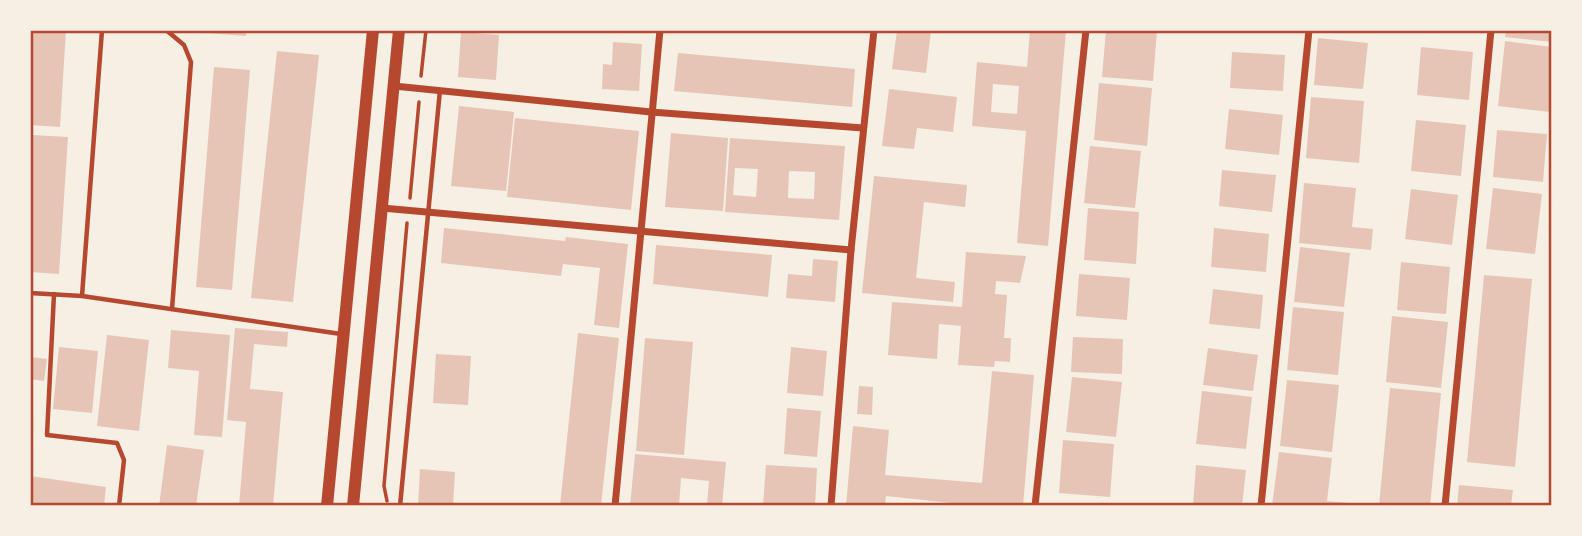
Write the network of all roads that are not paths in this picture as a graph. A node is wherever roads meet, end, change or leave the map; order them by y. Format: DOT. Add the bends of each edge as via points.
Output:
graph roads {
  1 [pos="102,30"];
  2 [pos="166,30"];
  3 [pos="373,30"];
  4 [pos="399,30"];
  5 [pos="660,30"];
  6 [pos="874,30"];
  7 [pos="1086,30"];
  8 [pos="1309,30"];
  9 [pos="1491,30"];
  10 [pos="394,86"];
  11 [pos="440,90"];
  12 [pos="651,112"];
  13 [pos="863,128"];
  14 [pos="382,208"];
  15 [pos="428,212"];
  16 [pos="643,230"];
  17 [pos="851,250"];
  18 [pos="30,293"];
  19 [pos="54,294"];
  20 [pos="82,296"];
  21 [pos="172,309"];
  22 [pos="344,334"];
  23 [pos="119,506"];
  24 [pos="327,506"];
  25 [pos="353,506"];
  26 [pos="400,506"];
  27 [pos="615,506"];
  28 [pos="831,506"];
  29 [pos="1035,506"];
  30 [pos="1261,506"];
  31 [pos="1445,506"];
  1 -- 20 [label="lane"];
  2 -- 21 [label="lane" via="184,45 191,62"];
  3 -- 22 [label="main road"];
  4 -- 10 [label="main road"];
  5 -- 12 [label="street"];
  6 -- 13 [label="street"];
  7 -- 29 [label="street"];
  8 -- 30 [label="street"];
  9 -- 31 [label="street"];
  10 -- 11 [label="street"];
  10 -- 14 [label="main road"];
  11 -- 12 [label="street"];
  11 -- 15 [label="lane"];
  12 -- 13 [label="street"];
  12 -- 16 [label="street"];
  13 -- 17 [label="street"];
  14 -- 15 [label="street"];
  14 -- 25 [label="main road"];
  15 -- 16 [label="street"];
  15 -- 26 [label="lane"];
  16 -- 17 [label="street"];
  16 -- 27 [label="street"];
  17 -- 28 [label="street"];
  18 -- 19 [label="lane"];
  19 -- 20 [label="lane"];
  19 -- 23 [label="lane" via="47,435 117,443 124,460"];
  20 -- 21 [label="lane"];
  21 -- 22 [label="lane"];
  22 -- 24 [label="main road"];
}
